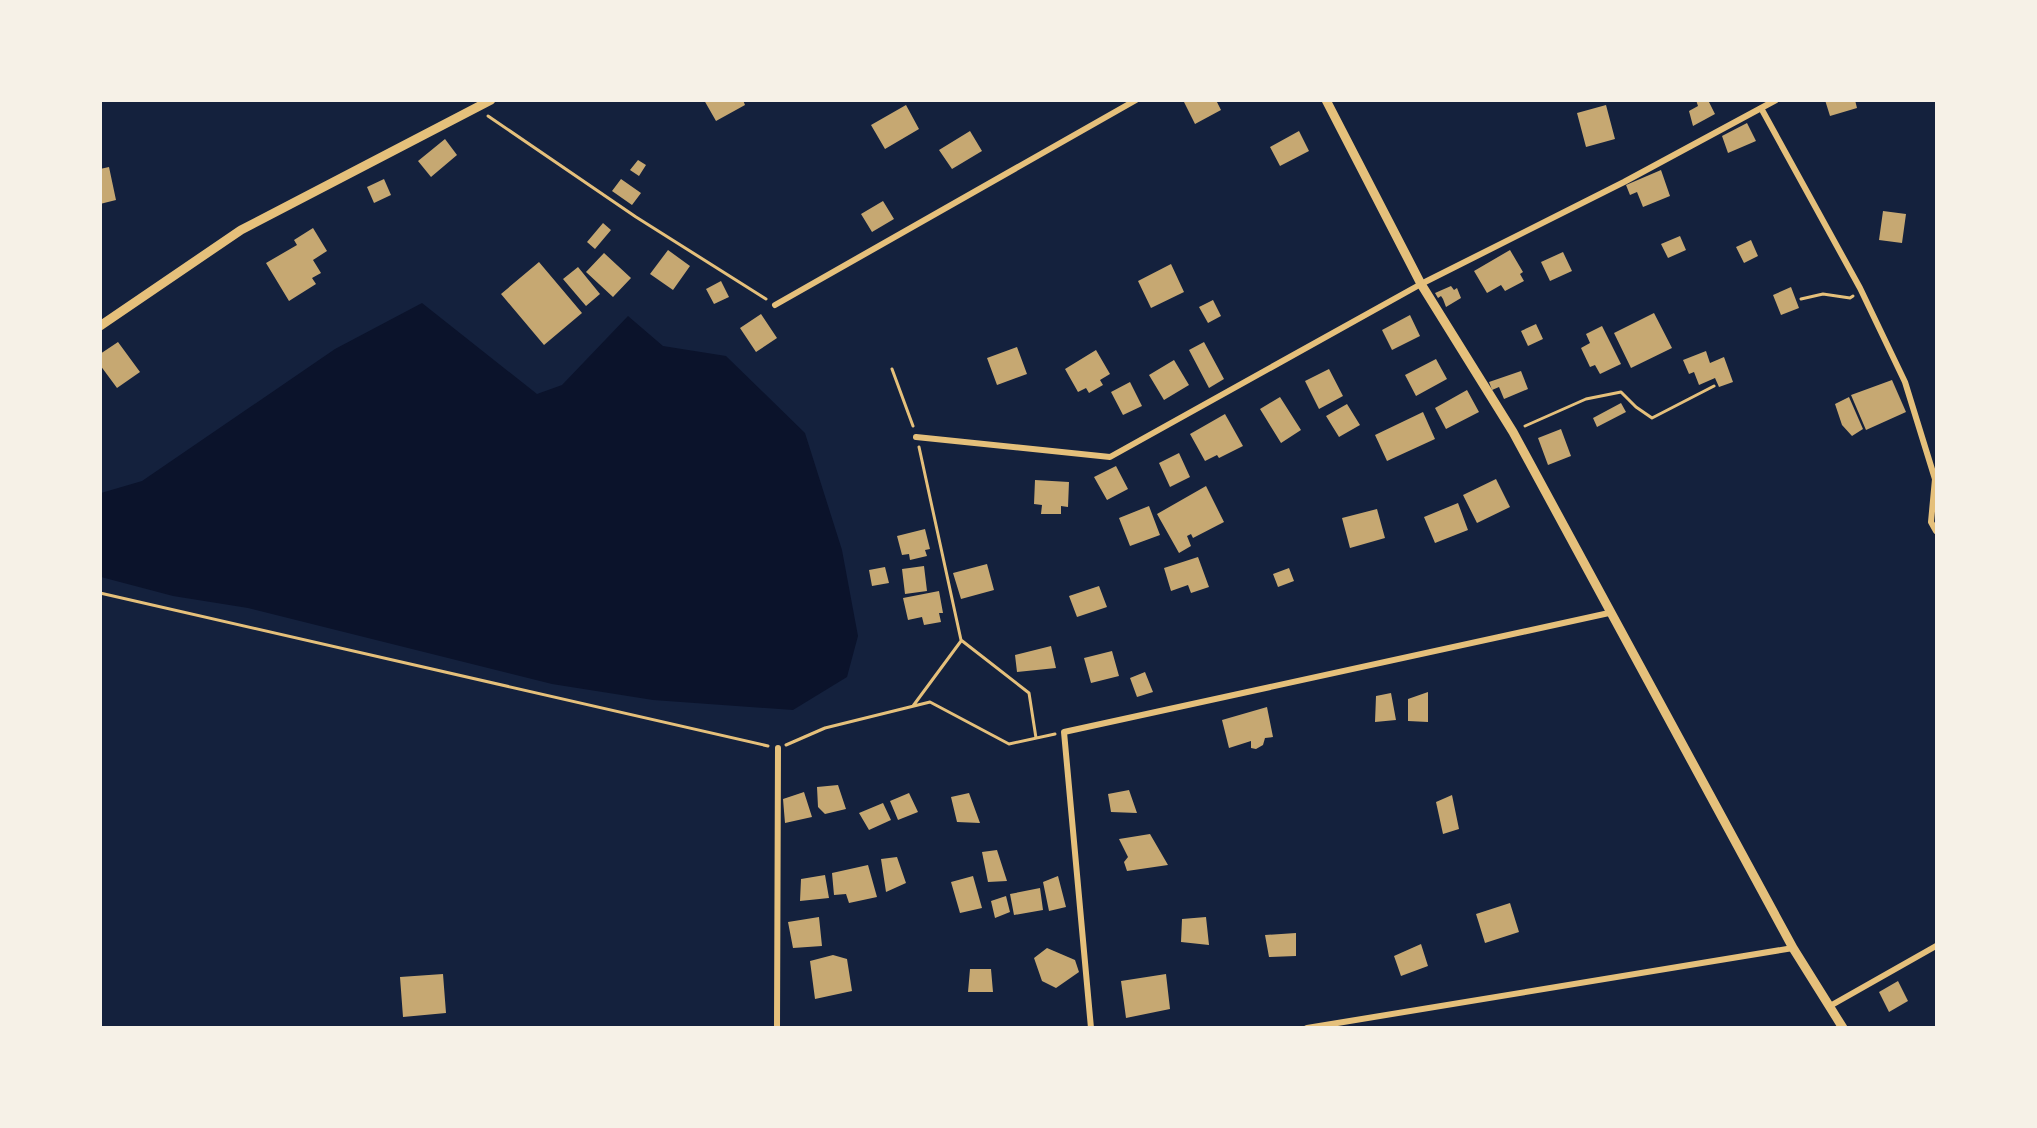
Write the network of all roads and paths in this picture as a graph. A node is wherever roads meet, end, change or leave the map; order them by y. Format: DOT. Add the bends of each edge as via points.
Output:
graph roads {
  1 [pos="491,100"];
  2 [pos="1136,100"];
  3 [pos="1326,100"];
  4 [pos="1776,100"];
  5 [pos="478,108"];
  6 [pos="1761,108"];
  7 [pos="1421,284"];
  8 [pos="1860,288"];
  9 [pos="1801,299"];
  10 [pos="775,305"];
  11 [pos="100,326"];
  12 [pos="892,369"];
  13 [pos="1714,386"];
  14 [pos="1513,432"];
  15 [pos="916,437"];
  16 [pos="1936,531"];
  17 [pos="100,593"];
  18 [pos="1609,613"];
  19 [pos="961,640"];
  20 [pos="912,707"];
  21 [pos="1064,732"];
  22 [pos="1036,738"];
  23 [pos="778,748"];
  24 [pos="1936,946"];
  25 [pos="1793,948"];
  26 [pos="1830,1006"];
  27 [pos="777,1028"];
  28 [pos="1091,1028"];
  29 [pos="1307,1028"];
  30 [pos="1842,1028"];
  1 -- 5 [label="street"];
  2 -- 10 [label="street"];
  3 -- 7 [label="street"];
  4 -- 6 [label="street"];
  5 -- 10 [label="path" via="636,217"];
  5 -- 11 [label="street" via="242,230"];
  6 -- 7 [label="street"];
  6 -- 8 [label="street"];
  7 -- 14 [label="street"];
  7 -- 15 [label="street" via="1110,457"];
  8 -- 9 [label="path" via="1850,298 1823,294"];
  8 -- 16 [label="street" via="1905,382 1925,445 1935,479 1931,522"];
  12 -- 15 [label="path"];
  13 -- 14 [label="path" via="1652,418 1621,392 1586,399"];
  14 -- 18 [label="street"];
  15 -- 19 [label="path"];
  17 -- 23 [label="path"];
  18 -- 21 [label="street"];
  18 -- 25 [label="street"];
  19 -- 20 [label="path"];
  19 -- 22 [label="path" via="1029,693"];
  20 -- 22 [label="path" via="930,702 1009,744"];
  20 -- 23 [label="path" via="825,728"];
  21 -- 22 [label="path"];
  21 -- 28 [label="street"];
  23 -- 27 [label="street"];
  24 -- 26 [label="street"];
  25 -- 26 [label="street"];
  25 -- 29 [label="street"];
  26 -- 30 [label="street"];
}
